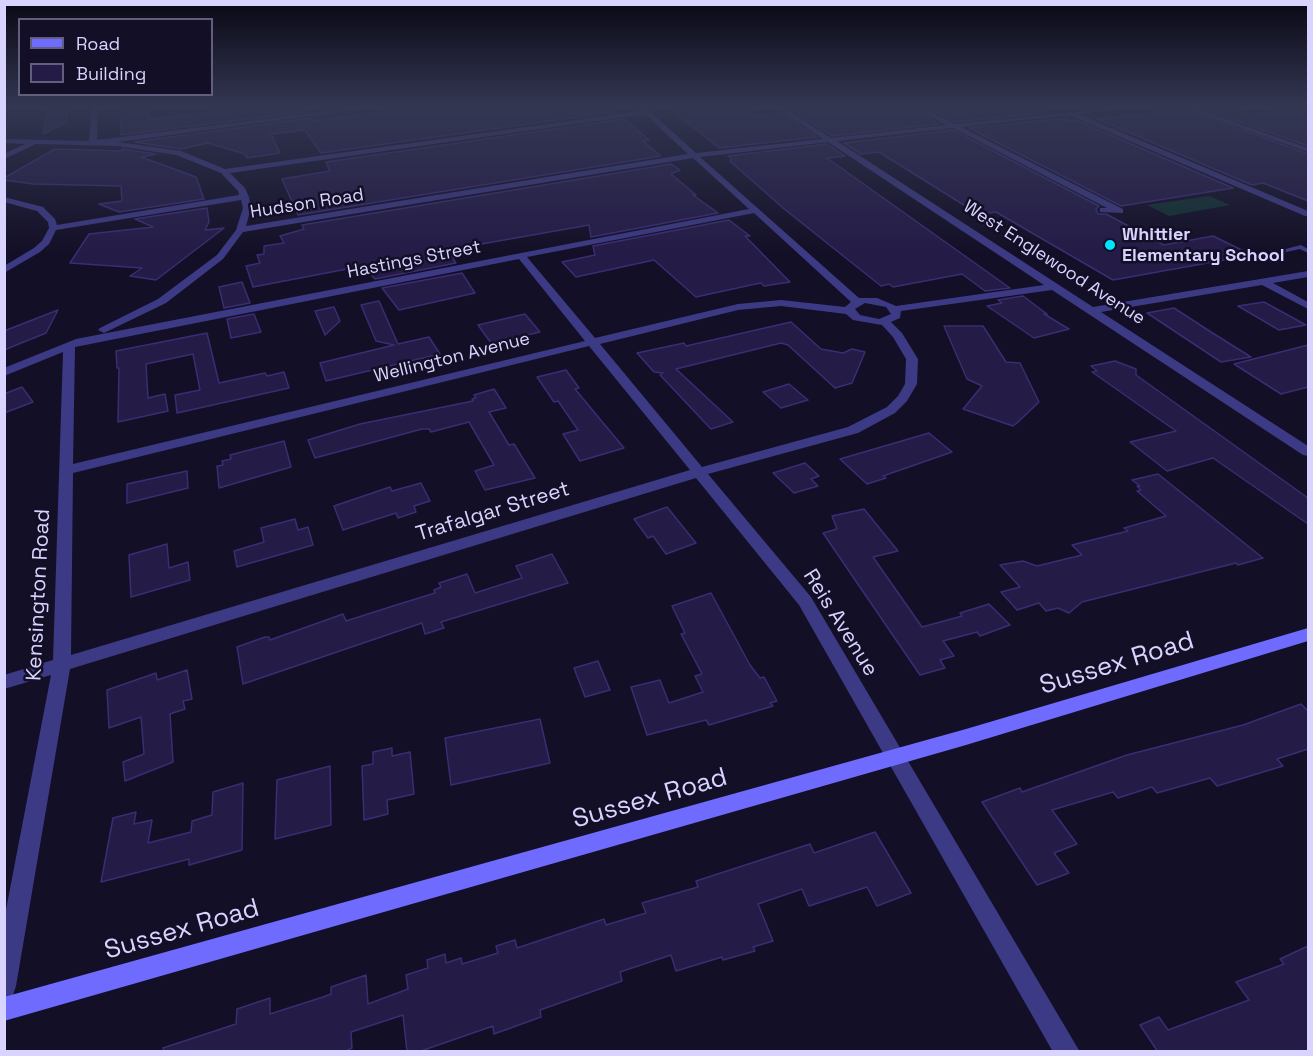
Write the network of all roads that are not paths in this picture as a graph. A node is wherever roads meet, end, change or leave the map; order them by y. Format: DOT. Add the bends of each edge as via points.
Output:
graph roads {
  1 [pos="186,156"];
  2 [pos="324,156"];
  3 [pos="688,156"];
  4 [pos="697,156"];
  5 [pos="856,156"];
  6 [pos="1012,156"];
  7 [pos="1171,156"];
  8 [pos="224,171"];
  9 [pos="245,196"];
  10 [pos="4,199"];
  11 [pos="758,210"];
  12 [pos="1103,210"];
  13 [pos="1308,214"];
  14 [pos="53,228"];
  15 [pos="240,230"];
  16 [pos="1308,250"];
  17 [pos="1277,252"];
  18 [pos="521,256"];
  19 [pos="4,270"];
  20 [pos="1308,274"];
  21 [pos="1263,281"];
  22 [pos="1056,286"];
  23 [pos="853,306"];
  24 [pos="1308,306"];
  25 [pos="894,309"];
  26 [pos="1094,310"];
  27 [pos="884,321"];
  28 [pos="592,342"];
  29 [pos="73,344"];
  30 [pos="4,373"];
  31 [pos="1308,452"];
  32 [pos="66,470"];
  33 [pos="699,472"];
  34 [pos="1308,635"];
  35 [pos="62,665"];
  36 [pos="4,682"];
  37 [pos="896,757"];
  38 [pos="4,986"];
  39 [pos="4,1009"];
  40 [pos="1067,1052"];
  1 -- 8 [label="street"];
  2 -- 8 [label="street"];
  3 -- 15 [label="street, Hudson Road"];
  4 -- 11 [label="street"];
  5 -- 22 [label="street, West Englewood Avenue"];
  6 -- 12 [label="street" via="1120,212"];
  7 -- 13 [label="street"];
  8 -- 9 [label="street"];
  9 -- 14 [label="street"];
  9 -- 15 [label="street" via="247,208"];
  10 -- 14 [label="street" via="40,208 52,220"];
  11 -- 18 [label="street, Hastings Street"];
  11 -- 23 [label="street"];
  14 -- 19 [label="street" via="37,250"];
  15 -- 29 [label="street" via="220,257 184,286 131,318"];
  16 -- 17 [label="lane" via="1301,247"];
  18 -- 28 [label="street, Reis Avenue"];
  18 -- 29 [label="street, Hastings Street"];
  20 -- 21 [label="street"];
  21 -- 24 [label="street"];
  21 -- 26 [label="street"];
  22 -- 25 [label="street"];
  22 -- 26 [label="street, West Englewood Avenue"];
  23 -- 25 [label="street" via="877,301"];
  23 -- 27 [label="street" via="864,320"];
  23 -- 28 [label="street, Wellington Avenue" via="759,304"];
  25 -- 27 [label="street" via="896,316"];
  26 -- 31 [label="street, West Englewood Avenue"];
  27 -- 33 [label="street, Trafalgar Street" via="906,347 913,372 903,398 891,410 853,430"];
  28 -- 32 [label="street, Wellington Avenue"];
  28 -- 33 [label="street, Reis Avenue"];
  29 -- 30 [label="street"];
  29 -- 32 [label="street, Kensington Road"];
  32 -- 35 [label="street, Kensington Road"];
  33 -- 35 [label="street, Trafalgar Street"];
  33 -- 37 [label="street, Reis Avenue" via="805,601"];
  34 -- 37 [label="street, Sussex Road"];
  35 -- 36 [label="street, Trafalgar Street"];
  35 -- 38 [label="street, Kensington Road"];
  37 -- 39 [label="street, Sussex Road"];
  37 -- 40 [label="street, Reis Avenue"];
}
